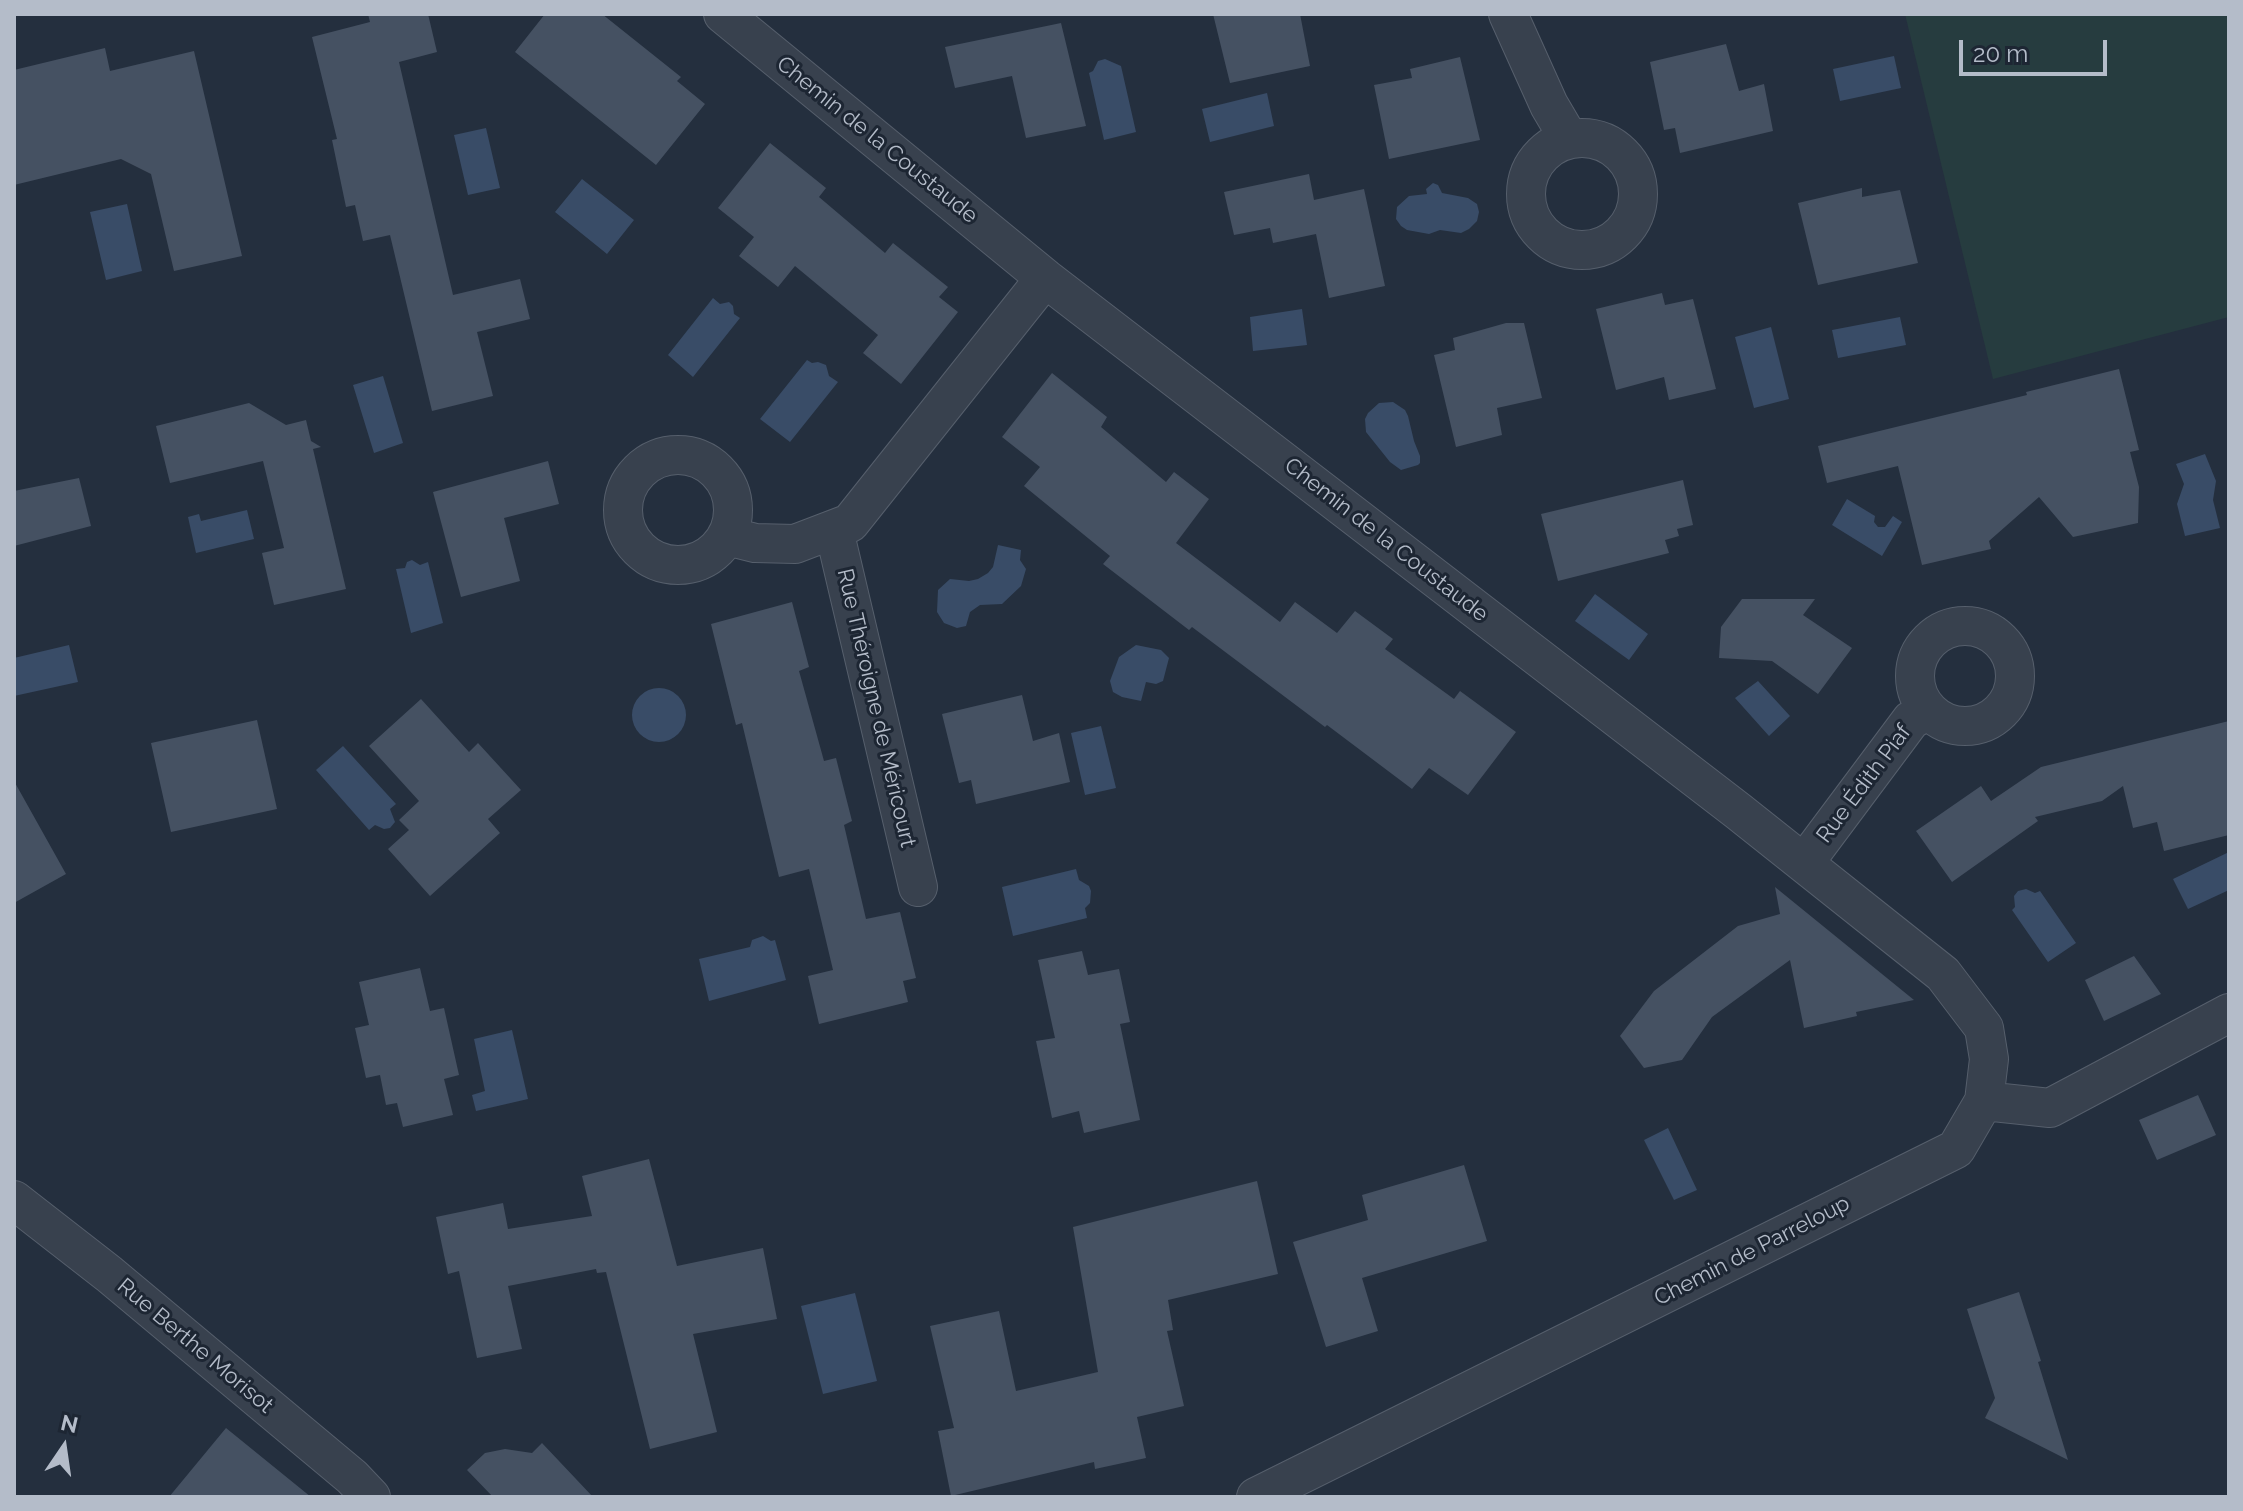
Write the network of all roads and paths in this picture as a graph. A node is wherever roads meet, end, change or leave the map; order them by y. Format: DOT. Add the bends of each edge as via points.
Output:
graph roads {
  1 [pos="723,14"];
  2 [pos="1508,14"];
  3 [pos="1569,139"];
  4 [pos="1045,278"];
  5 [pos="834,530"];
  6 [pos="727,536"];
  7 [pos="1927,711"];
  8 [pos="1805,862"];
  9 [pos="918,887"];
  10 [pos="2229,1013"];
  11 [pos="1984,1101"];
  12 [pos="14,1200"];
  13 [pos="1263,1495"];
  14 [pos="371,1497"];
  1 -- 4 [label="street, Chemin de la Coustaude"];
  2 -- 3 [label="street"];
  4 -- 5 [label="street" via="850,523"];
  4 -- 8 [label="street, Chemin de la Coustaude"];
  5 -- 6 [label="street" via="795,544"];
  5 -- 9 [label="street, Rue Théroigne de Méricourt"];
  7 -- 8 [label="street, Rue Édith Piaf" via="1911,720"];
  8 -- 11 [label="street, Chemin de la Coustaude" via="1952,985 1984,1028 1989,1059"];
  10 -- 11 [label="street" via="2050,1108"];
  11 -- 13 [label="street, Chemin de Parreloup" via="1956,1149"];
  12 -- 14 [label="street, Rue Berthe Morisot"];
}
